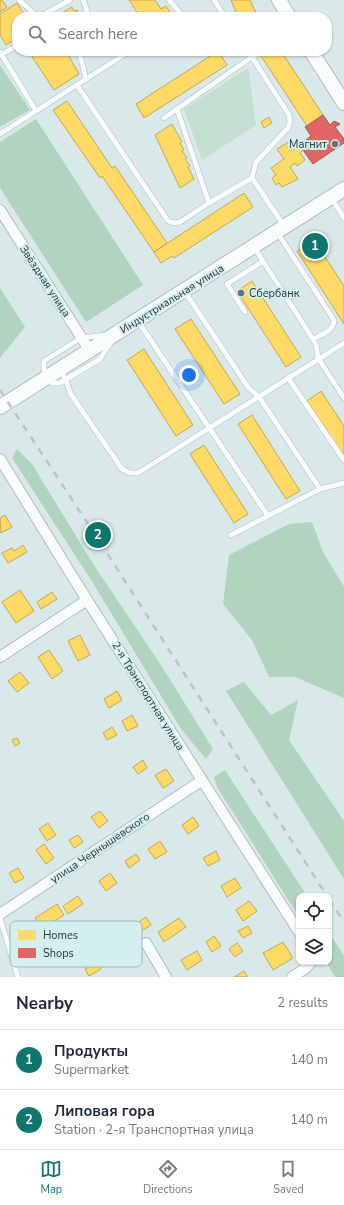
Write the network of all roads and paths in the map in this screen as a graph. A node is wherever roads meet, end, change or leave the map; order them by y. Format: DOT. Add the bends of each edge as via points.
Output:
graph roads {
  1 [pos="19,0"];
  2 [pos="70,0"];
  3 [pos="83,0"];
  4 [pos="169,0"];
  5 [pos="214,0"];
  6 [pos="279,0"];
  7 [pos="33,12"];
  8 [pos="48,12"];
  9 [pos="87,12"];
  10 [pos="179,12"];
  11 [pos="222,12"];
  12 [pos="286,12"];
  13 [pos="12,48"];
  14 [pos="1,54"];
  15 [pos="80,56"];
  16 [pos="122,56"];
  17 [pos="314,56"];
  18 [pos="252,57"];
  19 [pos="86,79"];
  20 [pos="77,85"];
  21 [pos="344,103"];
  22 [pos="177,109"];
  23 [pos="36,111"];
  24 [pos="164,118"];
  25 [pos="0,134"];
  26 [pos="252,178"];
  27 [pos="344,189"];
  28 [pos="331,197"];
  29 [pos="209,203"];
  30 [pos="0,210"];
  31 [pos="344,218"];
  32 [pos="281,229"];
  33 [pos="254,247"];
  34 [pos="262,262"];
  35 [pos="185,291"];
  36 [pos="245,312"];
  37 [pos="138,321"];
  38 [pos="116,334"];
  39 [pos="81,338"];
  40 [pos="313,339"];
  41 [pos="344,343"];
  42 [pos="90,351"];
  43 [pos="318,358"];
  44 [pos="63,375"];
  45 [pos="47,378"];
  46 [pos="288,378"];
  47 [pos="259,397"];
  48 [pos="344,398"];
  49 [pos="0,407"];
  50 [pos="210,428"];
  51 [pos="0,459"];
  52 [pos="344,460"];
  53 [pos="344,483"];
  54 [pos="320,489"];
  55 [pos="268,516"];
  56 [pos="232,535"];
  57 [pos="87,600"];
  58 [pos="0,657"];
  59 [pos="201,781"];
  60 [pos="0,914"];
  61 [pos="0,918"];
  62 [pos="297,929"];
  63 [pos="146,942"];
  64 [pos="10,951"];
  65 [pos="308,965"];
  66 [pos="15,967"];
  67 [pos="18,977"];
  68 [pos="166,977"];
  69 [pos="292,977"];
  1 -- 7 [label="lane"];
  2 -- 8 [label="lane"];
  3 -- 9 [label="lane"];
  4 -- 10 [label="lane"];
  5 -- 11 [label="lane"];
  6 -- 12 [label="street"];
  13 -- 14 [label="lane"];
  14 -- 23 [label="lane"];
  15 -- 19 [label="lane"];
  16 -- 19 [label="lane"];
  17 -- 21 [label="street"];
  18 -- 22 [label="lane"];
  18 -- 26 [label="lane" via="289,116 290,122 288,128 256,162"];
  19 -- 20 [label="lane"];
  20 -- 23 [label="lane"];
  20 -- 29 [label="lane" via="168,221 180,222"];
  22 -- 24 [label="lane"];
  22 -- 29 [label="lane"];
  23 -- 25 [label="lane"];
  26 -- 29 [label="lane"];
  26 -- 32 [label="lane"];
  27 -- 28 [label="street, Индустриальная улица"];
  28 -- 31 [label="lane"];
  28 -- 32 [label="street, Индустриальная улица"];
  30 -- 39 [label="street, Звёздная улица"];
  32 -- 33 [label="street, Индустриальная улица"];
  32 -- 40 [label="lane" via="334,320 331,329"];
  33 -- 34 [label="lane"];
  33 -- 35 [label="street, Индустриальная улица"];
  34 -- 36 [label="lane" via="227,284"];
  34 -- 40 [label="lane"];
  35 -- 37 [label="street, Индустриальная улица"];
  35 -- 47 [label="lane" via="248,387"];
  37 -- 38 [label="street, Индустриальная улица"];
  37 -- 50 [label="lane"];
  38 -- 39 [label="lane"];
  38 -- 42 [label="street, Индустриальная улица"];
  38 -- 44 [label="lane" via="100,359"];
  39 -- 42 [label="street, Звёздная улица"];
  39 -- 45 [label="lane" via="44,361 43,368"];
  40 -- 43 [label="lane"];
  41 -- 43 [label="lane"];
  42 -- 44 [label="street, Индустриальная улица"];
  43 -- 46 [label="lane"];
  43 -- 48 [label="lane"];
  44 -- 45 [label="street, Индустриальная улица"];
  44 -- 50 [label="lane" via="70,393 122,469 130,473 138,473"];
  45 -- 49 [label="street, Индустриальная улица"];
  46 -- 47 [label="lane"];
  46 -- 52 [label="lane"];
  47 -- 50 [label="lane"];
  47 -- 54 [label="lane"];
  50 -- 55 [label="lane"];
  51 -- 57 [label="street, 2-я Транспортная улица"];
  53 -- 54 [label="lane"];
  54 -- 55 [label="lane"];
  55 -- 56 [label="lane"];
  57 -- 58 [label="street"];
  57 -- 59 [label="street, 2-я Транспортная улица"];
  59 -- 60 [label="street, улица Чернышевского"];
  59 -- 62 [label="street, 2-я Транспортная улица"];
  61 -- 64 [label="lane"];
  63 -- 68 [label="street"];
  65 -- 69 [label="street"];
  66 -- 67 [label="lane"];
}
